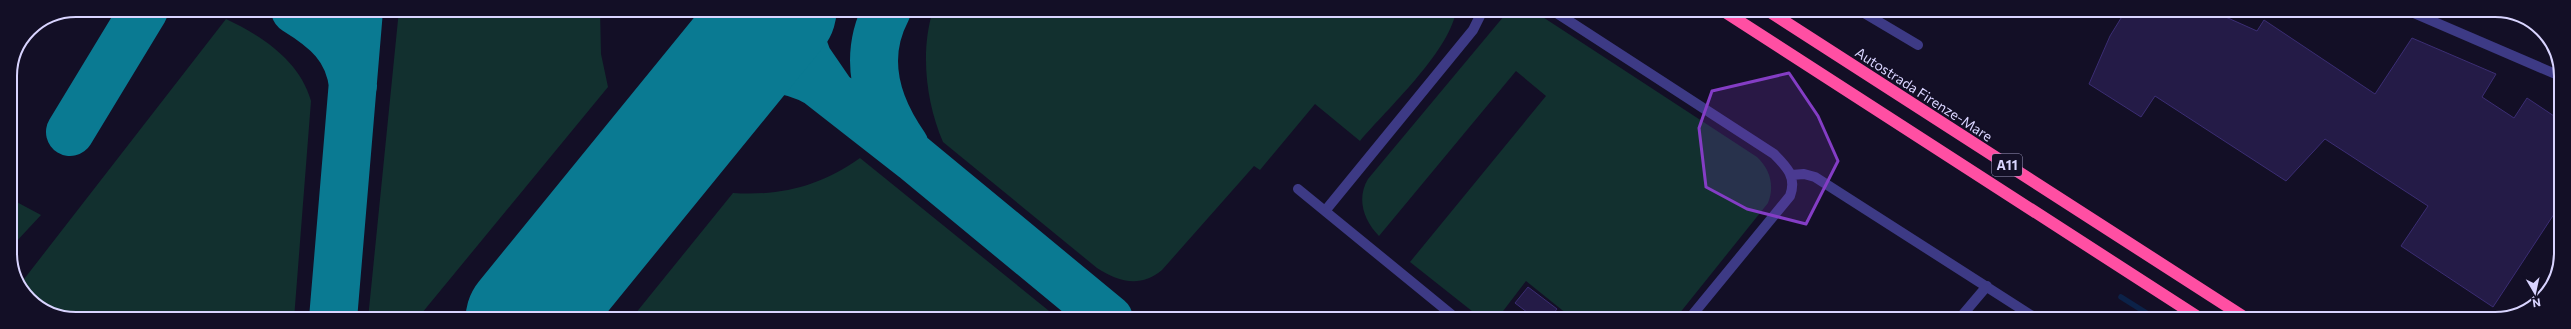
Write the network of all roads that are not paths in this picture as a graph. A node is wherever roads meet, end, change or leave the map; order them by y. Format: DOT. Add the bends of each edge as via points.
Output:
graph roads {
  1 [pos="1480,17"];
  2 [pos="1563,17"];
  3 [pos="1733,17"];
  4 [pos="1778,17"];
  5 [pos="1871,17"];
  6 [pos="2425,17"];
  7 [pos="1918,45"];
  8 [pos="2554,73"];
  9 [pos="1791,175"];
  10 [pos="1298,189"];
  11 [pos="1325,211"];
  12 [pos="1986,286"];
  13 [pos="1448,312"];
  14 [pos="1695,312"];
  15 [pos="1966,312"];
  16 [pos="2026,312"];
  17 [pos="2191,312"];
  18 [pos="2236,312"];
  1 -- 11 [label="street" via="1473,30"];
  2 -- 9 [label="street" via="1769,151"];
  3 -- 17 [label="highway, A11"];
  4 -- 18 [label="highway, Autostrada Firenze-Mare / A11"];
  5 -- 7 [label="street"];
  6 -- 8 [label="street"];
  9 -- 12 [label="street" via="1804,174 1816,177"];
  9 -- 14 [label="street" via="1793,182 1790,196"];
  10 -- 11 [label="street"];
  11 -- 13 [label="street"];
  12 -- 15 [label="street"];
  12 -- 16 [label="street"];
}
